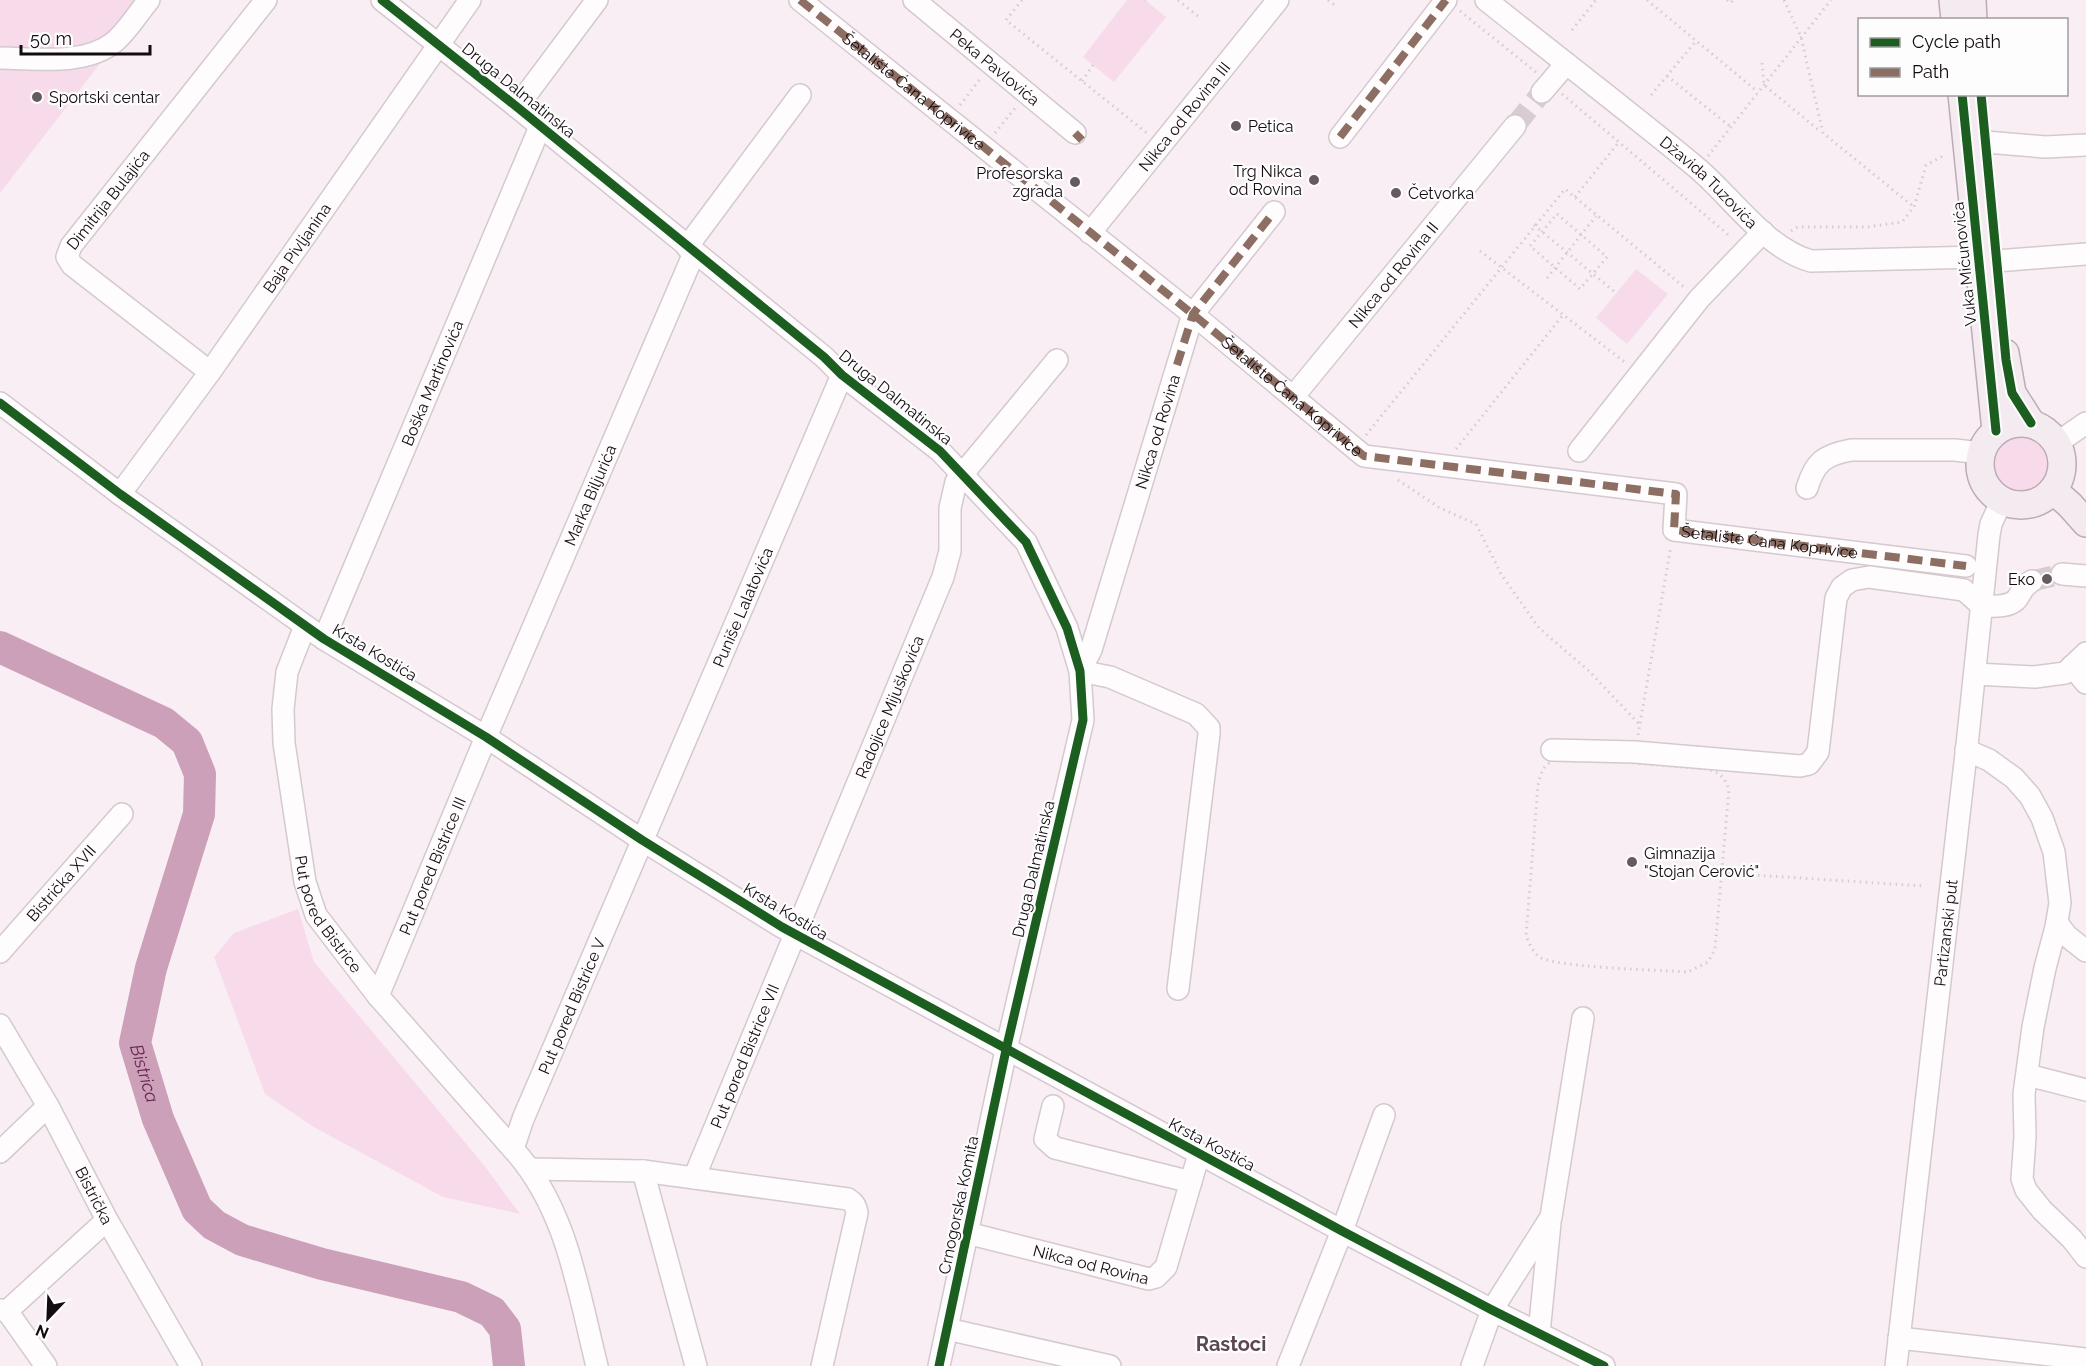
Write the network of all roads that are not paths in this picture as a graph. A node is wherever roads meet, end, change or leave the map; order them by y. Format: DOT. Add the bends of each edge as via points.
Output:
graph roads {
  1 [pos="148,0"];
  2 [pos="266,0"];
  3 [pos="382,0"];
  4 [pos="470,0"];
  5 [pos="597,0"];
  6 [pos="800,0"];
  7 [pos="914,0"];
  8 [pos="1278,0"];
  9 [pos="1486,0"];
  10 [pos="1953,0"];
  11 [pos="1972,0"];
  12 [pos="1451,4"];
  13 [pos="1954,18"];
  14 [pos="1973,18"];
  15 [pos="439,45"];
  16 [pos="0,58"];
  17 [pos="1566,64"];
  18 [pos="1546,88"];
  19 [pos="800,95"];
  20 [pos="1962,96"];
  21 [pos="1981,96"];
  22 [pos="517,107"];
  23 [pos="1515,126"];
  24 [pos="540,127"];
  25 [pos="1075,133"];
  26 [pos="1340,137"];
  27 [pos="1986,142"];
  28 [pos="2086,146"];
  29 [pos="1274,212"];
  30 [pos="1090,233"];
  31 [pos="1769,237"];
  32 [pos="690,250"];
  33 [pos="2086,254"];
  34 [pos="1987,259"];
  35 [pos="1192,314"];
  36 [pos="1057,360"];
  37 [pos="210,372"];
  38 [pos="842,375"];
  39 [pos="1293,397"];
  40 [pos="0,403"];
  41 [pos="2031,423"];
  42 [pos="2086,423"];
  43 [pos="1996,430"];
  44 [pos="2057,443"];
  45 [pos="1579,451"];
  46 [pos="1981,453"];
  47 [pos="962,473"];
  48 [pos="1807,488"];
  49 [pos="2053,490"];
  50 [pos="120,495"];
  51 [pos="2002,500"];
  52 [pos="2086,523"];
  53 [pos="1966,566"];
  54 [pos="2062,574"];
  55 [pos="2086,576"];
  56 [pos="2032,581"];
  57 [pos="1982,606"];
  58 [pos="305,626"];
  59 [pos="324,639"];
  60 [pos="2079,660"];
  61 [pos="1080,671"];
  62 [pos="1975,674"];
  63 [pos="2086,683"];
  64 [pos="486,737"];
  65 [pos="1552,750"];
  66 [pos="1966,750"];
  67 [pos="122,814"];
  68 [pos="642,840"];
  69 [pos="2057,923"];
  70 [pos="794,934"];
  71 [pos="2086,951"];
  72 [pos="0,952"];
  73 [pos="1178,989"];
  74 [pos="378,996"];
  75 [pos="1583,1018"];
  76 [pos="0,1025"];
  77 [pos="1006,1050"];
  78 [pos="2028,1075"];
  79 [pos="2086,1090"];
  80 [pos="48,1106"];
  81 [pos="1053,1106"];
  82 [pos="1384,1115"];
  83 [pos="513,1149"];
  84 [pos="0,1152"];
  85 [pos="1199,1154"];
  86 [pos="530,1169"];
  87 [pos="643,1171"];
  88 [pos="694,1178"];
  89 [pos="1191,1182"];
  90 [pos="1551,1217"];
  91 [pos="107,1220"];
  92 [pos="1342,1231"];
  93 [pos="968,1233"];
  94 [pos="2086,1257"];
  95 [pos="3,1310"];
  96 [pos="1492,1310"];
  97 [pos="947,1329"];
  98 [pos="1539,1333"];
  99 [pos="1899,1338"];
  100 [pos="2086,1359"];
  101 [pos="188,1364"];
  102 [pos="46,1366"];
  103 [pos="597,1366"];
  104 [pos="696,1366"];
  105 [pos="822,1366"];
  106 [pos="939,1366"];
  107 [pos="1110,1366"];
  108 [pos="1288,1366"];
  109 [pos="1472,1366"];
  110 [pos="1604,1366"];
  111 [pos="1896,1366"];
  1 -- 16 [label="street" via="114,42 97,52 70,58"];
  2 -- 37 [label="street, Dimitrija Bulajića" via="71,246 67,257 72,265"];
  3 -- 15 [label="street, Druga Dalmatinska"];
  4 -- 15 [label="street, Baja Pivljanina"];
  5 -- 22 [label="street"];
  6 -- 30 [label="street, Šetalište Ćana Koprivice"];
  7 -- 25 [label="street, Peka Pavlovića"];
  8 -- 30 [label="street, Nikca od Rovina III"];
  9 -- 17 [label="street, Džavida Tuzovića"];
  10 -- 13 [label="main road"];
  11 -- 14 [label="main road"];
  12 -- 26 [label="street"];
  15 -- 22 [label="street, Druga Dalmatinska"];
  15 -- 37 [label="street, Baja Pivljanina"];
  17 -- 18 [label="street"];
  17 -- 31 [label="street, Džavida Tuzovića" via="1698,169"];
  19 -- 32 [label="street, Marka Biljurića"];
  20 -- 34 [label="main road, Vuka Mićunovića"];
  21 -- 27 [label="main road, Vuka Mićunovića"];
  22 -- 24 [label="street, Druga Dalmatinska"];
  23 -- 39 [label="street, Nikca od Rovina II"];
  24 -- 32 [label="street, Druga Dalmatinska"];
  24 -- 59 [label="street, Boška Martinovića"];
  27 -- 28 [label="street"];
  27 -- 34 [label="main road, Vuka Mićunovića"];
  29 -- 35 [label="street, Nikca od Rovina"];
  30 -- 35 [label="street, Šetalište Ćana Koprivice"];
  31 -- 34 [label="street" via="1798,258 1811,261"];
  31 -- 45 [label="street, Džavida Tuzovića" via="1745,250 1699,299"];
  32 -- 38 [label="street, Druga Dalmatinska"];
  32 -- 64 [label="street, Marka Biljurića"];
  33 -- 34 [label="street"];
  34 -- 41 [label="main road, Vuka Mićunovića" via="2012,393"];
  34 -- 43 [label="main road, Vuka Mićunovića"];
  35 -- 39 [label="street, Šetalište Ćana Koprivice"];
  35 -- 61 [label="street, Nikca od Rovina" via="1091,650"];
  36 -- 47 [label="street, Radojice Mijuškovića"];
  37 -- 50 [label="street, Baja Pivljanina"];
  38 -- 47 [label="street, Druga Dalmatinska" via="940,451"];
  38 -- 68 [label="street, Puniše Lalatovića"];
  39 -- 53 [label="street, Šetalište Ćana Koprivice" via="1364,456 1676,494 1674,530"];
  40 -- 50 [label="street, Krsta Kostića"];
  41 -- 43 [label="main road" via="2013,423"];
  41 -- 44 [label="main road" via="2048,432"];
  42 -- 44 [label="street"];
  43 -- 46 [label="main road"];
  44 -- 49 [label="main road" via="2062,465"];
  46 -- 48 [label="street" via="1843,451 1817,465"];
  46 -- 51 [label="main road" via="1983,480"];
  47 -- 61 [label="street, Druga Dalmatinska" via="1026,542 1067,628"];
  47 -- 70 [label="street, Radojice Mijuškovića" via="952,492 950,550 942,577"];
  49 -- 51 [label="main road" via="2029,504"];
  49 -- 52 [label="main road"];
  50 -- 58 [label="street, Krsta Kostića"];
  51 -- 57 [label="street, Partizanski put" via="1991,524"];
  54 -- 55 [label="street"];
  56 -- 57 [label="street" via="2016,600 2004,606"];
  57 -- 62 [label="street, Partizanski put"];
  57 -- 65 [label="street" via="1964,591 1869,577 1852,580 1842,587 1836,598 1818,752 1809,764"];
  58 -- 59 [label="street, Krsta Kostića"];
  58 -- 74 [label="street, Put pored Bistrice" via="287,672 283,709 284,743 305,882 316,915"];
  59 -- 64 [label="street, Krsta Kostića"];
  60 -- 62 [label="street" via="2065,673 2035,677"];
  60 -- 63 [label="street"];
  61 -- 73 [label="street" via="1110,677 1196,714 1209,728"];
  61 -- 77 [label="street, Druga Dalmatinska" via="1083,720"];
  62 -- 66 [label="street, Partizanski put"];
  64 -- 68 [label="street, Krsta Kostića"];
  64 -- 74 [label="street, Put pored Bistrice III"];
  66 -- 69 [label="street" via="1989,760 2013,778 2030,796 2042,818 2054,852 2060,903"];
  66 -- 99 [label="street, Partizanski put"];
  67 -- 72 [label="street, Bistrička XVII"];
  68 -- 70 [label="street, Krsta Kostića"];
  68 -- 83 [label="street, Put pored Bistrice V"];
  69 -- 71 [label="street"];
  69 -- 78 [label="street" via="2033,1027"];
  70 -- 77 [label="street, Krsta Kostića"];
  70 -- 88 [label="street, Put pored Bistrice VII"];
  74 -- 83 [label="street, Put pored Bistrice"];
  75 -- 90 [label="street"];
  76 -- 80 [label="street, Bistrička"];
  77 -- 85 [label="street, Krsta Kostića"];
  77 -- 93 [label="street, Crnogorska Komita"];
  78 -- 79 [label="street"];
  78 -- 94 [label="street" via="2022,1179 2031,1197"];
  80 -- 84 [label="street"];
  80 -- 91 [label="street, Bistrička"];
  81 -- 89 [label="street" via="1045,1139 1055,1148"];
  82 -- 92 [label="street"];
  83 -- 86 [label="street"];
  85 -- 89 [label="street, Nikca od Rovina"];
  85 -- 92 [label="street, Krsta Kostića"];
  86 -- 87 [label="street"];
  86 -- 103 [label="street" via="551,1204 567,1250"];
  87 -- 88 [label="street"];
  87 -- 104 [label="street"];
  88 -- 105 [label="street" via="848,1199 856,1206"];
  89 -- 93 [label="street, Nikca od Rovina" via="1166,1267 1149,1279"];
  90 -- 96 [label="street"];
  90 -- 98 [label="street"];
  91 -- 95 [label="street"];
  91 -- 101 [label="street, Bistrička"];
  92 -- 96 [label="street, Krsta Kostića"];
  92 -- 108 [label="street"];
  93 -- 97 [label="street, Crnogorska Komita"];
  95 -- 102 [label="street"];
  96 -- 98 [label="street, Krsta Kostića"];
  96 -- 109 [label="street"];
  97 -- 106 [label="street, Crnogorska Komita"];
  97 -- 107 [label="street"];
  98 -- 110 [label="street, Krsta Kostića"];
  99 -- 100 [label="street"];
  99 -- 111 [label="street, Partizanski put"];
}
